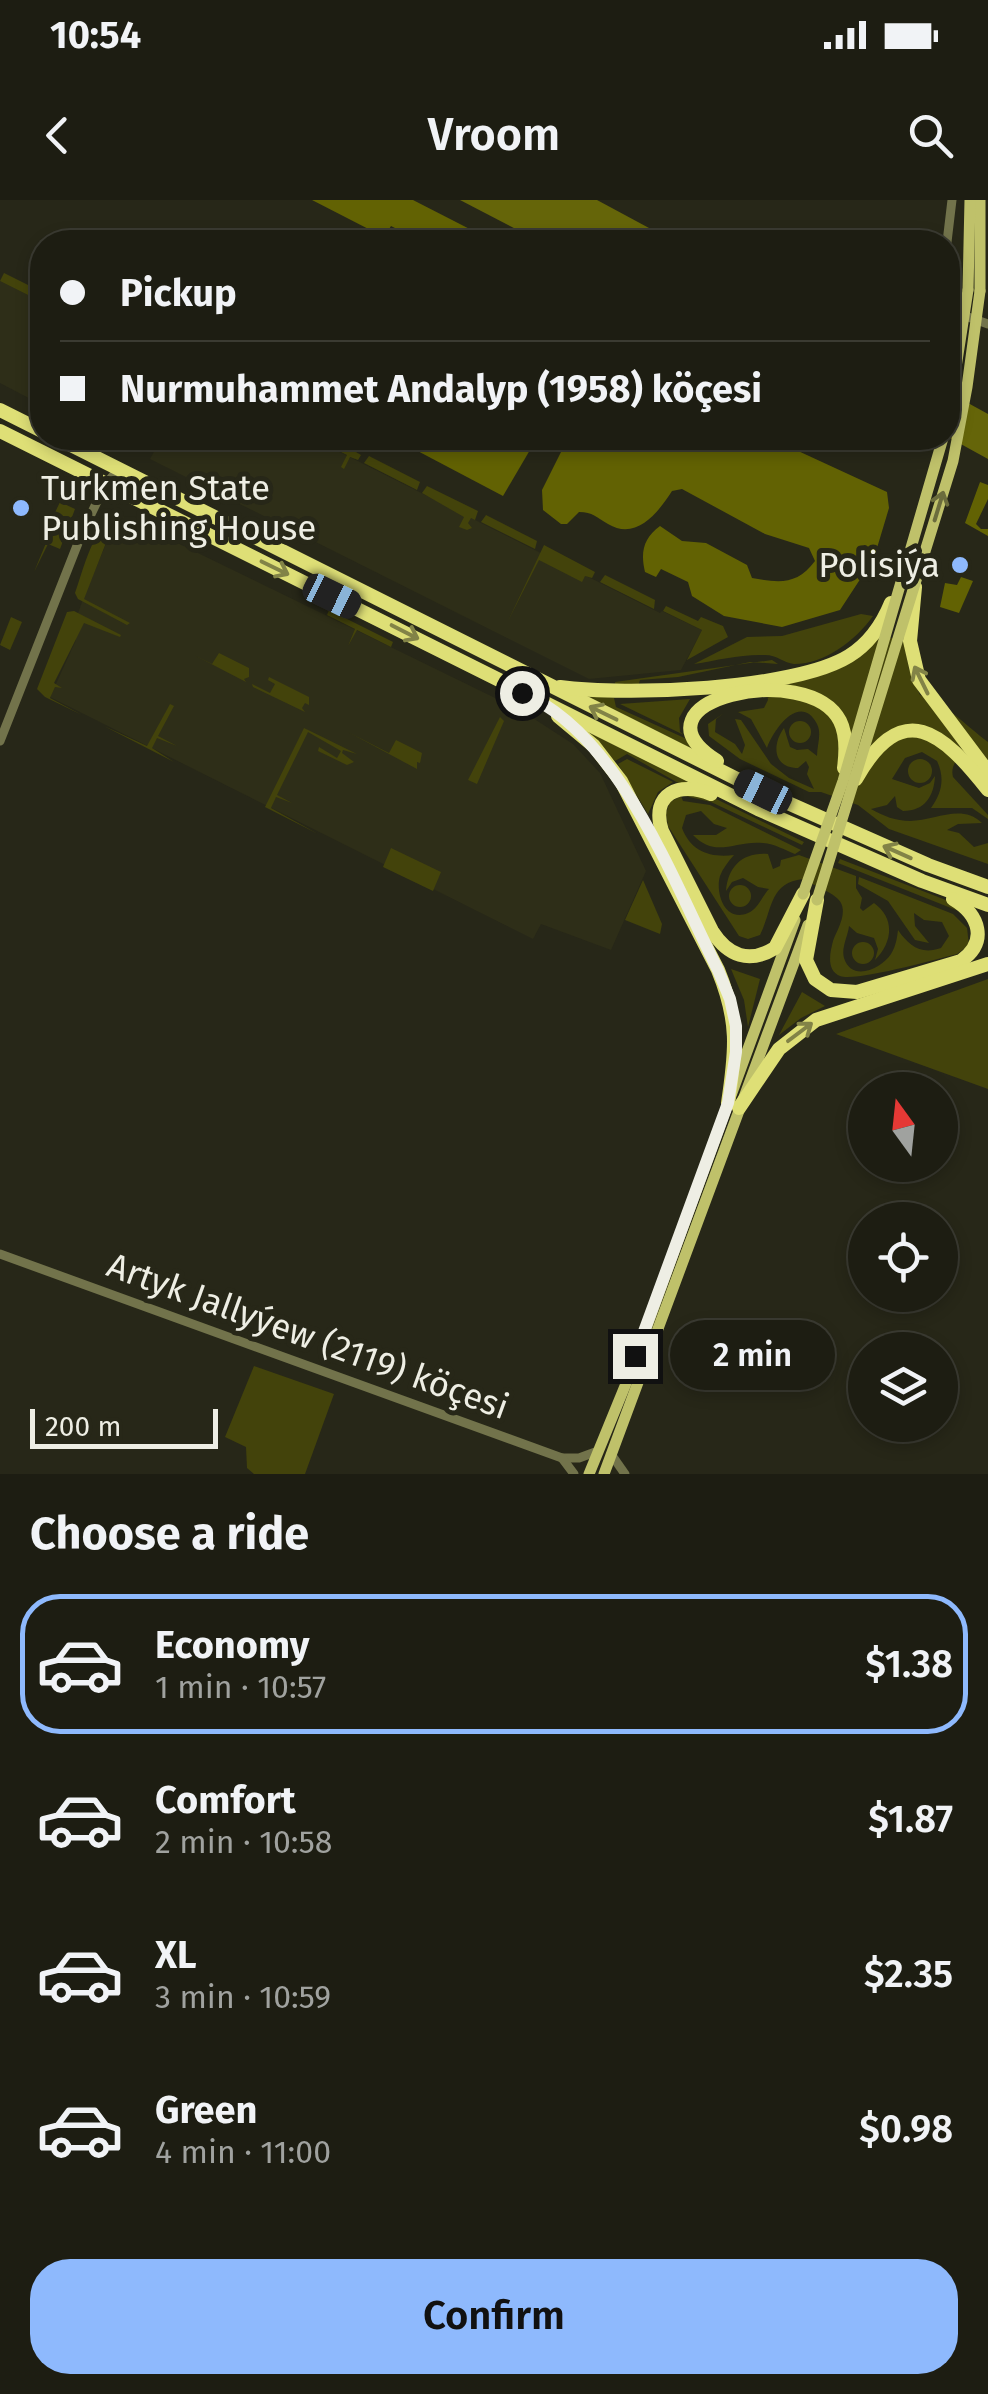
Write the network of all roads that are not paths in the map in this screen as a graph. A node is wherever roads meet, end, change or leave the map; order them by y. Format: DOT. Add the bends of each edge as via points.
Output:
graph roads {
  1 [pos="952,200"];
  2 [pos="970,200"];
  3 [pos="980,200"];
  4 [pos="949,230"];
  5 [pos="974,291"];
  6 [pos="960,314"];
  7 [pos="988,324"];
  8 [pos="960,360"];
  9 [pos="0,410"];
  10 [pos="30,424"];
  11 [pos="960,427"];
  12 [pos="0,431"];
  13 [pos="30,446"];
  14 [pos="37,450"];
  15 [pos="80,450"];
  16 [pos="940,450"];
  17 [pos="953,450"];
  18 [pos="118,470"];
  19 [pos="106,485"];
  20 [pos="909,584"];
  21 [pos="545,684"];
  22 [pos="757,686"];
  23 [pos="538,700"];
  24 [pos="0,741"];
  25 [pos="972,761"];
  26 [pos="988,772"];
  27 [pos="848,782"];
  28 [pos="988,790"];
  29 [pos="763,792"];
  30 [pos="758,809"];
  31 [pos="928,865"];
  32 [pos="988,876"];
  33 [pos="922,881"];
  34 [pos="988,887"];
  35 [pos="810,897"];
  36 [pos="988,905"];
  37 [pos="988,964"];
  38 [pos="734,1105"];
  39 [pos="0,1254"];
  40 [pos="605,1452"];
  41 [pos="562,1458"];
  42 [pos="574,1474"];
  43 [pos="590,1474"];
  44 [pos="604,1474"];
  45 [pos="625,1474"];
  1 -- 4 [label="street"];
  2 -- 5 [label="main road"];
  3 -- 5 [label="main road"];
  5 -- 8 [label="main road, bridge"];
  11 -- 5 [label="main road, one-way, bridge"];
  6 -- 7 [label="street"];
  9 -- 10 [label="highway"];
  12 -- 13 [label="highway"];
  14 -- 19 [label="highway"];
  15 -- 18 [label="highway"];
  16 -- 20 [label="main road, bridge"];
  20 -- 17 [label="main road, one-way, bridge"];
  18 -- 19 [label="street"];
  18 -- 21 [label="highway"];
  19 -- 23 [label="highway, one-way"];
  19 -- 24 [label="street"];
  20 -- 22 [label="highway, bridge" via="858,650 837,663"];
  25 -- 20 [label="highway, one-way, bridge" via="915,670"];
  20 -- 27 [label="main road, bridge"];
  21 -- 22 [label="highway" via="617,693"];
  29 -- 21 [label="highway, one-way"];
  22 -- 27 [label="highway, bridge" via="801,694 832,710 842,724"];
  22 -- 29 [label="highway" via="708,701 695,713 692,730 698,747"];
  23 -- 30 [label="highway"];
  23 -- 38 [label="highway" via="613,768 718,970 736,1026"];
  25 -- 26 [label="highway"];
  25 -- 27 [label="highway, bridge" via="932,735 903,731 876,746"];
  25 -- 28 [label="highway"];
  27 -- 35 [label="main road, bridge"];
  31 -- 29 [label="highway, one-way"];
  30 -- 33 [label="highway"];
  30 -- 35 [label="highway" via="685,788 663,800 660,824 712,930 736,955 754,957 775,948"];
  31 -- 32 [label="highway"];
  31 -- 34 [label="highway"];
  33 -- 35 [label="highway" via="972,912 982,930 978,949 961,961 856,992 831,990 810,973"];
  33 -- 36 [label="highway"];
  35 -- 38 [label="main road"];
  38 -- 37 [label="highway, one-way" via="779,1049 816,1020"];
  38 -- 40 [label="main road"];
  39 -- 41 [label="street, Artyk Jallyýew (2119) köçesi"];
  40 -- 41 [label="street"];
  40 -- 43 [label="main road"];
  40 -- 44 [label="main road"];
  40 -- 45 [label="street"];
  41 -- 42 [label="street"];
}
